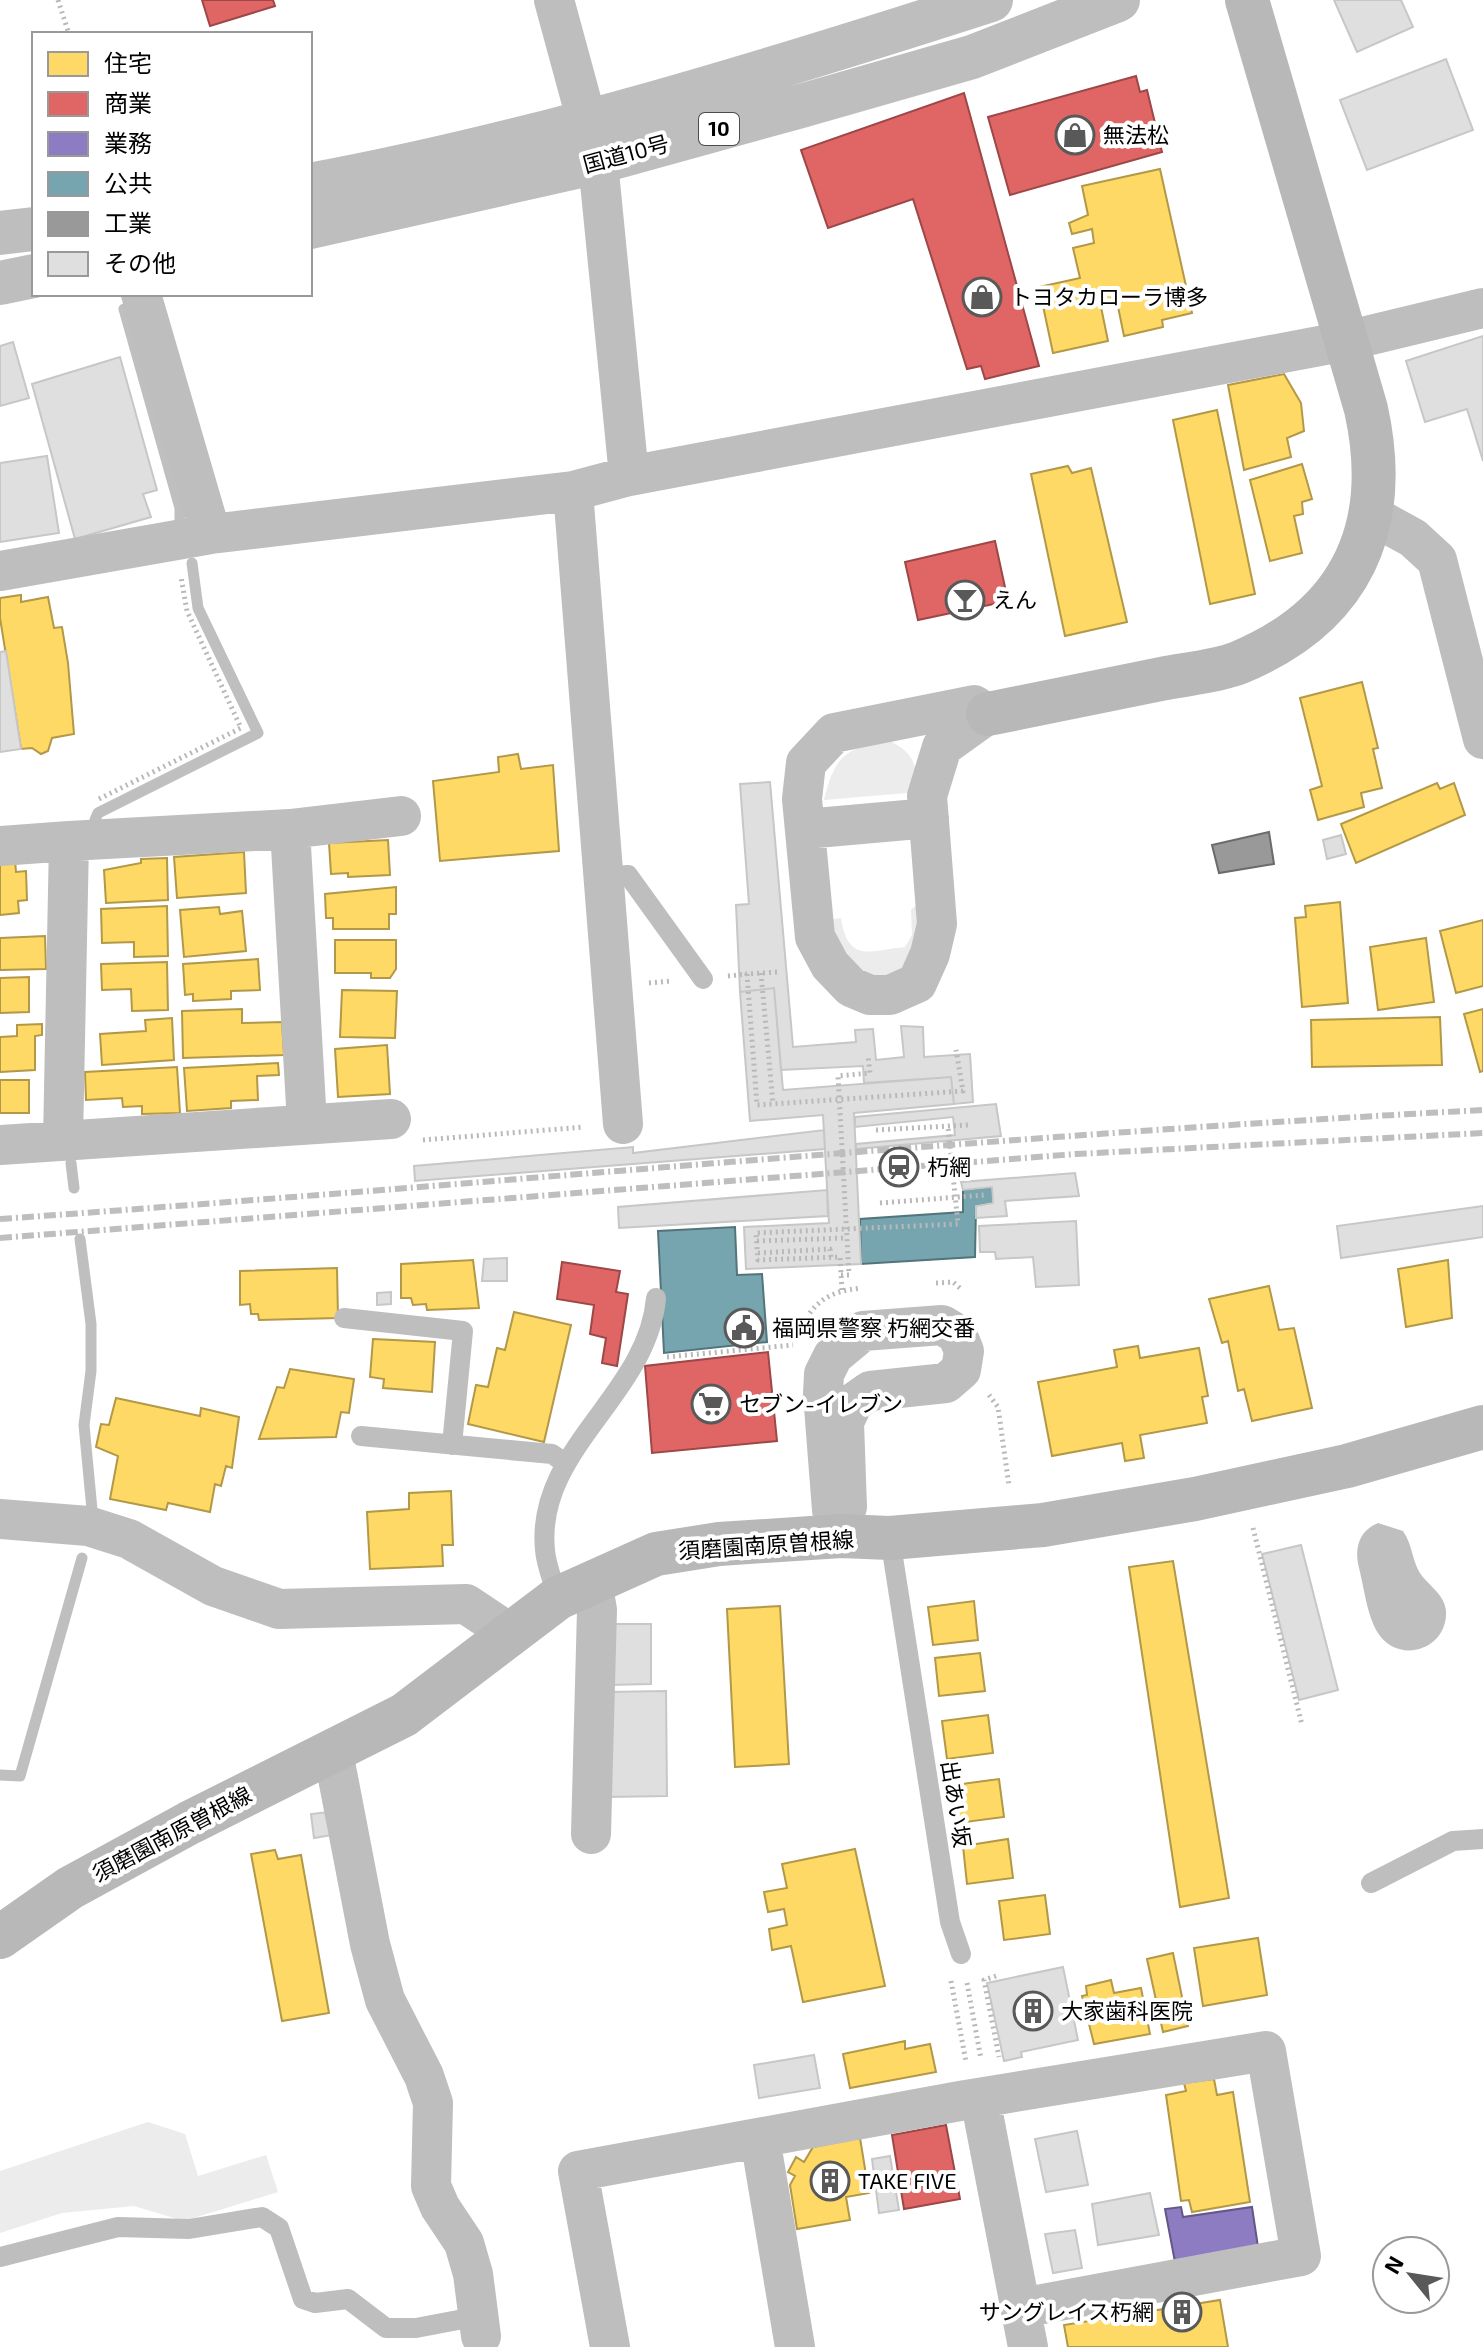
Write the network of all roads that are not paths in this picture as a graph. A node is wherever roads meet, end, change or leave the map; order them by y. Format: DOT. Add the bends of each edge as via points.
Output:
graph roads {
  1 [pos="554,0"];
  2 [pos="991,0"];
  3 [pos="1118,0"];
  4 [pos="1247,0"];
  5 [pos="594,141"];
  6 [pos="312,185"];
  7 [pos="312,226"];
  8 [pos="32,229"];
  9 [pos="0,233"];
  10 [pos="0,273"];
  11 [pos="32,273"];
  12 [pos="32,274"];
  13 [pos="0,283"];
  14 [pos="141,296"];
  15 [pos="1483,308"];
  16 [pos="1346,341"];
  17 [pos="629,476"];
  18 [pos="573,491"];
  19 [pos="1373,516"];
  20 [pos="193,537"];
  21 [pos="0,571"];
  22 [pos="988,714"];
  23 [pos="1483,739"];
  24 [pos="401,816"];
  25 [pos="929,818"];
  26 [pos="290,829"];
  27 [pos="805,829"];
  28 [pos="76,841"];
  29 [pos="0,846"];
  30 [pos="604,877"];
  31 [pos="703,979"];
  32 [pos="391,1119"];
  33 [pos="307,1123"];
  34 [pos="623,1124"];
  35 [pos="63,1140"];
  36 [pos="0,1145"];
  37 [pos="656,1298"];
  38 [pos="344,1318"];
  39 [pos="1483,1427"];
  40 [pos="361,1436"];
  41 [pos="452,1445"];
  42 [pos="565,1463"];
  43 [pos="0,1519"];
  44 [pos="841,1526"];
  45 [pos="890,1538"];
  46 [pos="575,1590"];
  47 [pos="508,1632"];
  48 [pos="333,1752"];
  49 [pos="591,1834"];
  50 [pos="1483,1839"];
  51 [pos="1371,1883"];
  52 [pos="0,1937"];
  53 [pos="961,1954"];
  54 [pos="983,2076"];
  55 [pos="760,2138"];
  56 [pos="0,2257"];
  57 [pos="1021,2308"];
  58 [pos="480,2326"];
  59 [pos="610,2347"];
  60 [pos="795,2347"];
  61 [pos="1028,2347"];
  1 -- 5 [label="street"];
  2 -- 5 [label="highway, 国道10号 / 10" via="830,52"];
  3 -- 5 [label="highway, 国道10号 / 10" via="972,57"];
  4 -- 16 [label="main road"];
  5 -- 6 [label="highway, 国道10号 / 10"];
  5 -- 7 [label="highway, 国道10号 / 10"];
  5 -- 17 [label="street"];
  8 -- 9 [label="highway"];
  10 -- 11 [label="highway"];
  12 -- 13 [label="highway"];
  14 -- 20 [label="street"];
  15 -- 16 [label="street"];
  16 -- 17 [label="street"];
  16 -- 19 [label="main road" via="1375,451"];
  17 -- 18 [label="street"];
  18 -- 20 [label="street"];
  18 -- 30 [label="street"];
  19 -- 22 [label="main road" via="1339,588 1313,620 1281,643 1234,664"];
  19 -- 23 [label="street" via="1413,538 1437,560"];
  20 -- 21 [label="street"];
  22 -- 25 [label="street" via="942,747 927,796"];
  22 -- 27 [label="street" via="974,705 834,733 806,763"];
  24 -- 26 [label="street"];
  25 -- 27 [label="street"];
  25 -- 27 [label="street" via="937,924 917,983 890,995 870,995 851,987 830,965 815,937"];
  26 -- 28 [label="street"];
  26 -- 33 [label="street"];
  28 -- 29 [label="street"];
  28 -- 35 [label="street"];
  30 -- 31 [label="lane" via="628,875"];
  30 -- 34 [label="street"];
  32 -- 33 [label="street"];
  33 -- 35 [label="street"];
  35 -- 36 [label="street"];
  37 -- 42 [label="lane" via="639,1360"];
  38 -- 41 [label="lane" via="463,1331"];
  39 -- 45 [label="main road, 須磨園南原曽根線" via="1347,1466 1195,1499 1043,1525"];
  40 -- 41 [label="lane"];
  41 -- 42 [label="lane" via="552,1454"];
  42 -- 46 [label="lane" via="549,1503 545,1550"];
  43 -- 47 [label="street" via="88,1526 213,1586 279,1609 466,1604"];
  44 -- 44 [label="street" via="832,1510 823,1394 824,1374 833,1356 863,1331 942,1325 957,1334 964,1351 961,1370 946,1383 870,1391 853,1403 844,1422 847,1507"];
  44 -- 45 [label="main road, 須磨園南原曽根線"];
  44 -- 46 [label="main road, 須磨園南原曽根線" via="656,1554"];
  45 -- 53 [label="lane, 出あい坂" via="950,1922"];
  46 -- 47 [label="main road, 須磨園南原曽根線"];
  46 -- 49 [label="street" via="597,1610"];
  47 -- 48 [label="main road, 須磨園南原曽根線" via="404,1715"];
  48 -- 52 [label="main road, 須磨園南原曽根線" via="70,1888"];
  48 -- 58 [label="street" via="385,2000 433,2103 431,2186 464,2243"];
  50 -- 51 [label="lane" via="1453,1841"];
  54 -- 55 [label="street"];
  54 -- 57 [label="street"];
  54 -- 57 [label="street" via="1266,2051 1301,2256"];
  55 -- 59 [label="street" via="578,2171"];
  55 -- 60 [label="street"];
  56 -- 58 [label="lane" via="118,2227 189,2229 262,2217 279,2228 303,2299 348,2299 386,2328"];
  57 -- 61 [label="street"];
}
